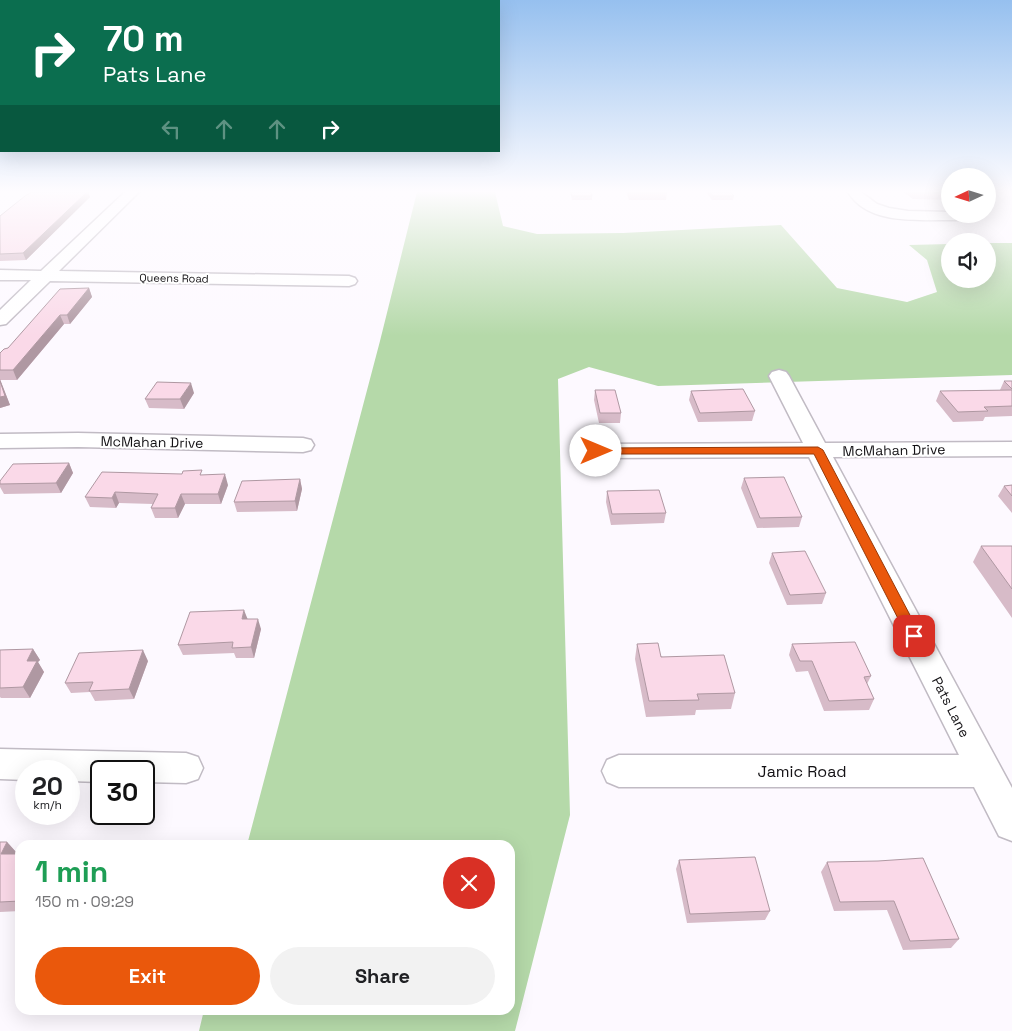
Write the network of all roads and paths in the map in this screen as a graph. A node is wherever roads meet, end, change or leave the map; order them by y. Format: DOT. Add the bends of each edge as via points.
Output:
graph roads {
  1 [pos="82,240"];
  2 [pos="0,276"];
  3 [pos="45,276"];
  4 [pos="349,281"];
  5 [pos="0,320"];
  6 [pos="779,376"];
  7 [pos="0,441"];
  8 [pos="303,445"];
  9 [pos="1012,449"];
  10 [pos="818,450"];
  11 [pos="596,451"];
  12 [pos="0,764"];
  13 [pos="186,768"];
  14 [pos="619,771"];
  15 [pos="984,771"];
  16 [pos="1012,824"];
  1 -- 3 [label="street"];
  2 -- 3 [label="street, Queens Road"];
  3 -- 4 [label="street, Queens Road"];
  3 -- 5 [label="street"];
  6 -- 10 [label="street, Pats Lane"];
  7 -- 8 [label="street, McMahan Drive"];
  9 -- 10 [label="street, McMahan Drive"];
  10 -- 11 [label="street, McMahan Drive"];
  10 -- 15 [label="street, Pats Lane"];
  12 -- 13 [label="street"];
  14 -- 15 [label="street, Jamic Road"];
  15 -- 16 [label="street, Pats Lane"];
}
